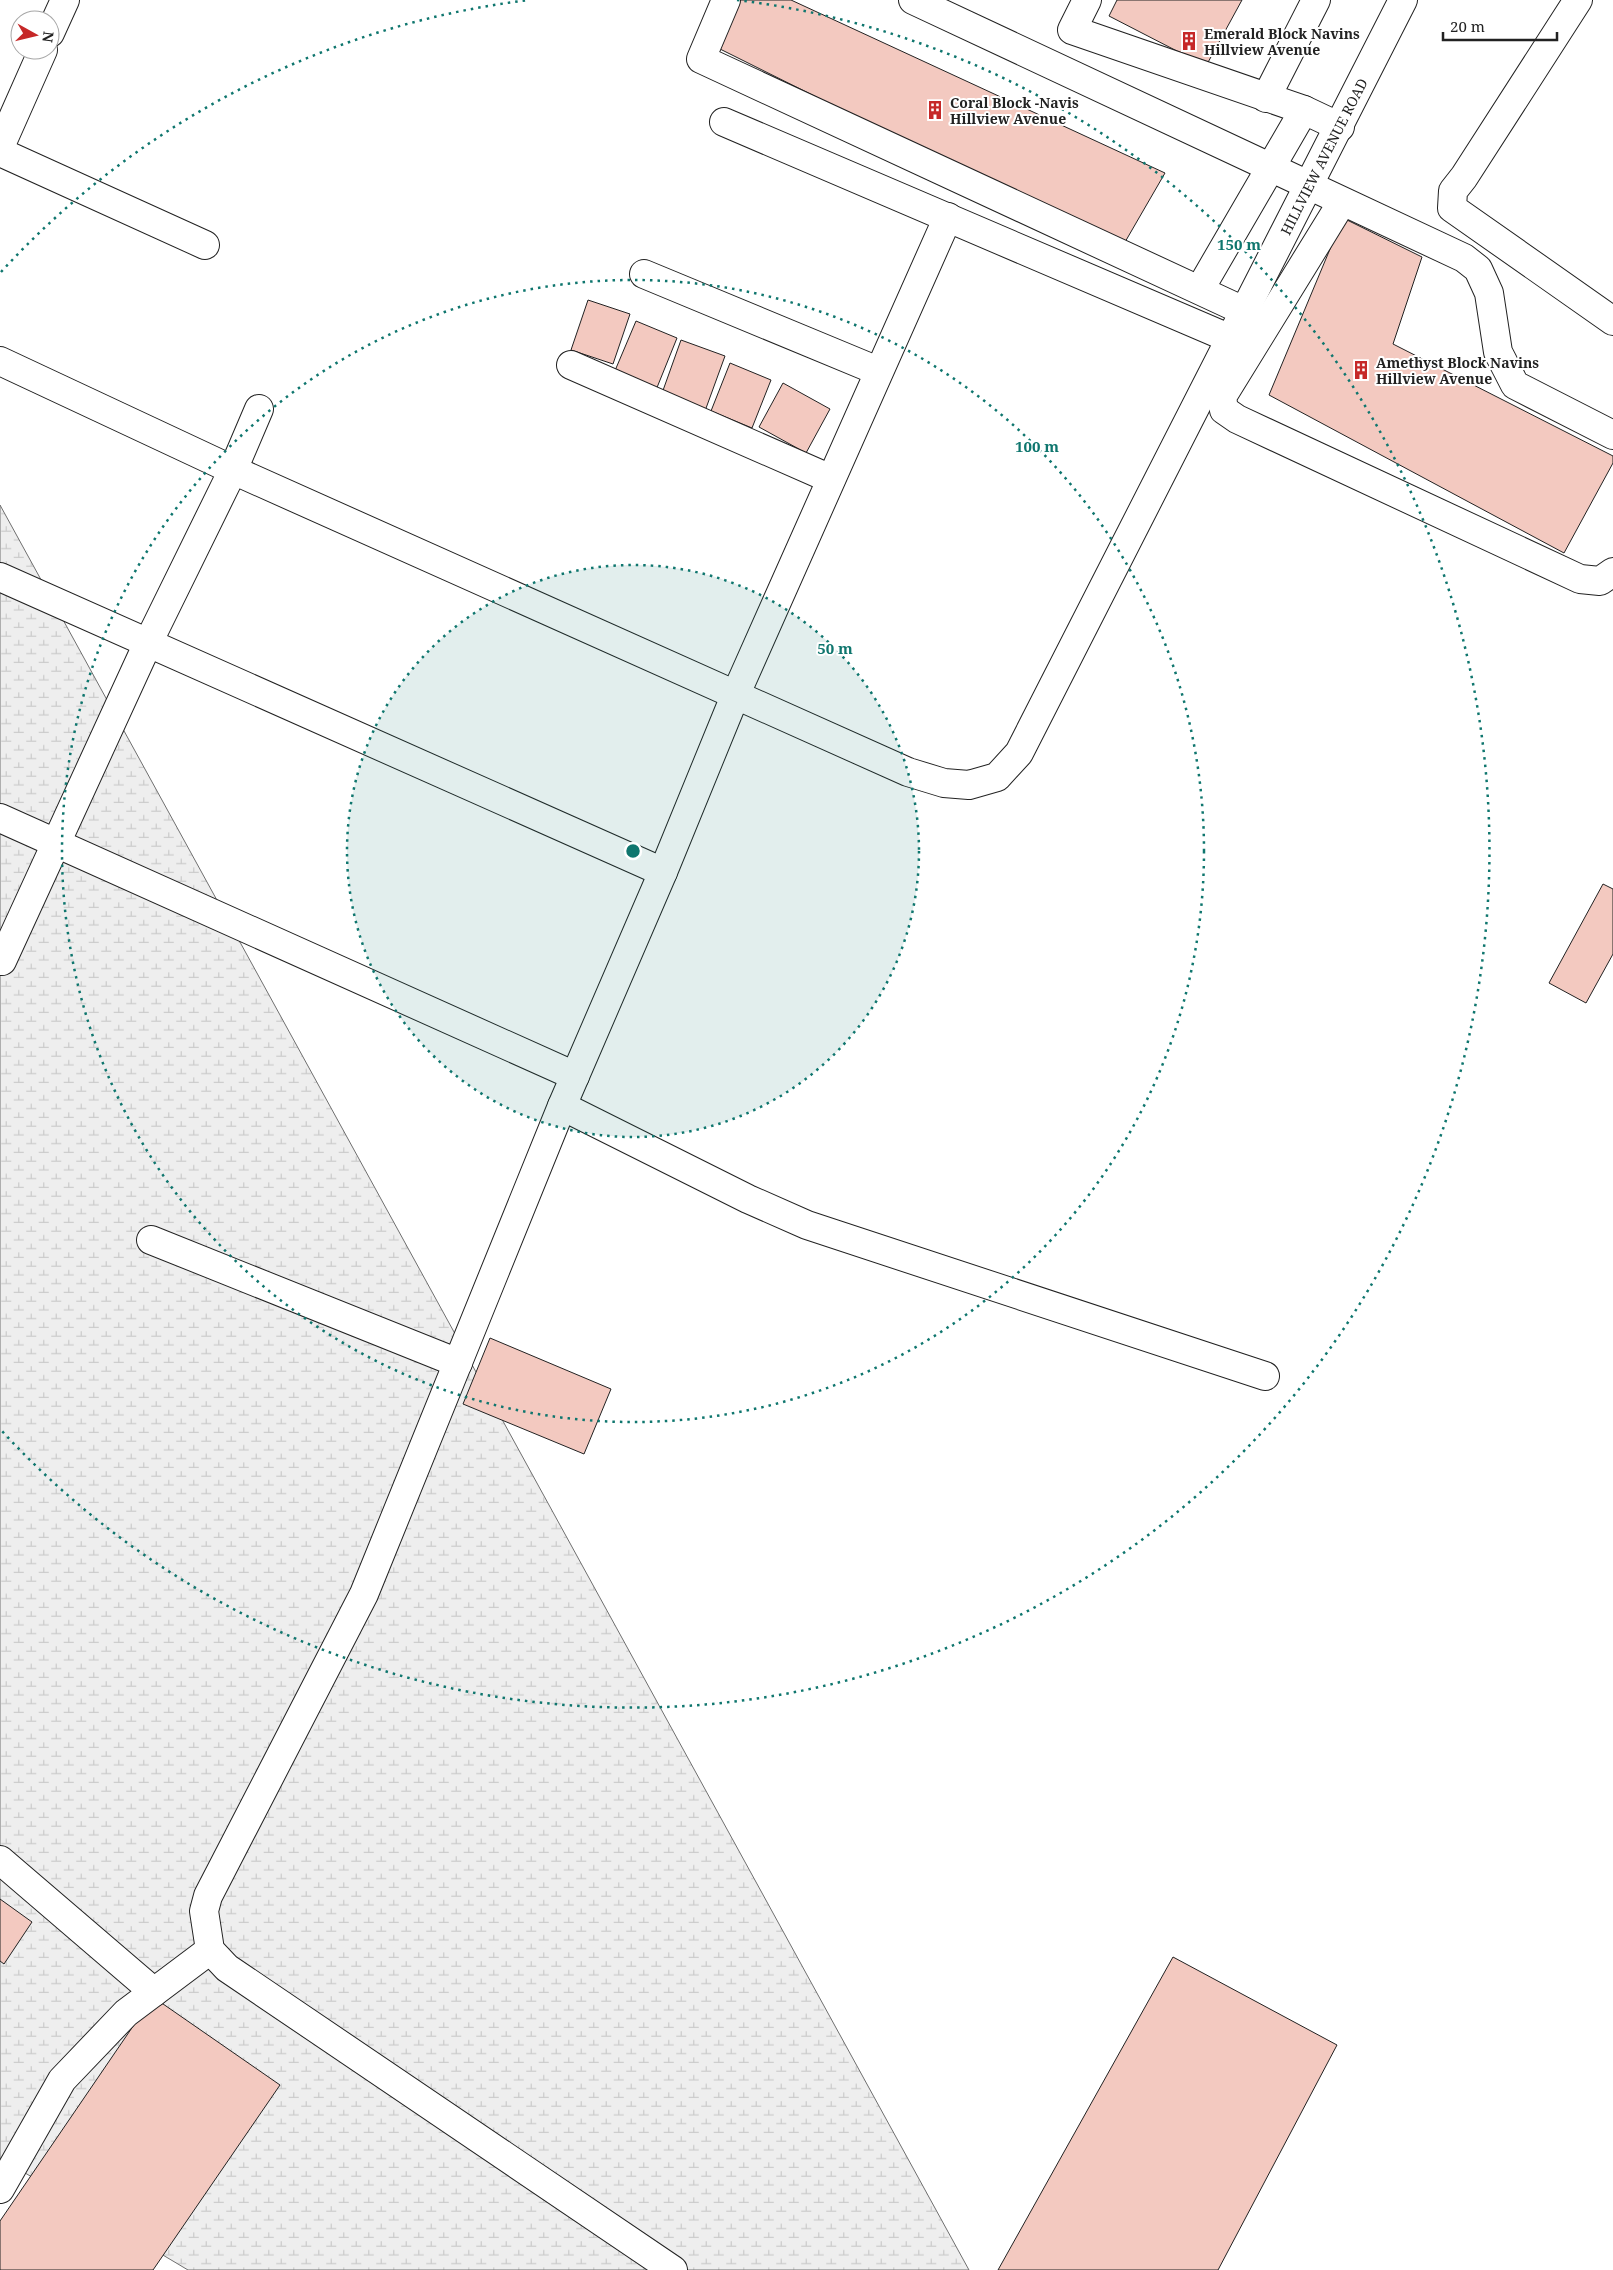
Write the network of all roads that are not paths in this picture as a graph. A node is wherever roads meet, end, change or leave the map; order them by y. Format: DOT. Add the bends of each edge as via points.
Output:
graph roads {
  1 [pos="726,0"];
  2 [pos="913,0"];
  3 [pos="1087,0"];
  4 [pos="1316,0"];
  5 [pos="1403,0"];
  6 [pos="1578,0"];
  7 [pos="39,60"];
  8 [pos="1266,98"];
  9 [pos="1304,110"];
  10 [pos="724,122"];
  11 [pos="1340,127"];
  12 [pos="0,148"];
  13 [pos="0,152"];
  14 [pos="1271,167"];
  15 [pos="1308,184"];
  16 [pos="1342,202"];
  17 [pos="948,217"];
  18 [pos="206,245"];
  19 [pos="644,274"];
  20 [pos="1200,289"];
  21 [pos="1244,311"];
  22 [pos="1613,321"];
  23 [pos="1231,338"];
  24 [pos="0,362"];
  25 [pos="571,365"];
  26 [pos="878,371"];
  27 [pos="259,409"];
  28 [pos="1613,434"];
  29 [pos="233,470"];
  30 [pos="831,479"];
  31 [pos="1613,572"];
  32 [pos="0,577"];
  33 [pos="148,643"];
  34 [pos="735,696"];
  35 [pos="0,818"];
  36 [pos="56,843"];
  37 [pos="663,872"];
  38 [pos="2,961"];
  39 [pos="575,1076"];
  40 [pos="562,1106"];
  41 [pos="151,1240"];
  42 [pos="458,1363"];
  43 [pos="1265,1376"];
  44 [pos="0,1860"];
  45 [pos="210,1950"];
  46 [pos="154,1992"];
  47 [pos="0,2189"];
  48 [pos="673,2270"];
  1 -- 20 [label="street" via="701,59"];
  2 -- 14 [label="street"];
  3 -- 8 [label="street" via="1072,30"];
  4 -- 8 [label="street"];
  5 -- 11 [label="street, HILLVIEW AVENUE ROAD"];
  6 -- 22 [label="street" via="1452,191 1452,208"];
  7 -- 12 [label="street"];
  8 -- 9 [label="street"];
  9 -- 11 [label="street"];
  9 -- 14 [label="street"];
  10 -- 17 [label="street"];
  11 -- 15 [label="street, HILLVIEW AVENUE ROAD"];
  13 -- 18 [label="street"];
  14 -- 15 [label="street"];
  14 -- 20 [label="street"];
  15 -- 16 [label="street"];
  15 -- 21 [label="street, HILLVIEW AVENUE ROAD"];
  16 -- 28 [label="street" via="1464,258 1478,269 1489,293 1498,352 1515,385"];
  16 -- 31 [label="street" via="1222,398 1224,410 1236,420 1580,578 1600,581"];
  17 -- 23 [label="street"];
  17 -- 26 [label="street"];
  19 -- 26 [label="street"];
  20 -- 21 [label="street"];
  21 -- 23 [label="street, HILLVIEW AVENUE ROAD"];
  23 -- 34 [label="street, HILLVIEW AVENUE ROAD" via="1019,752 997,777 969,785 944,783 908,772"];
  24 -- 29 [label="street, HILLVIEW AVENUE ROAD"];
  25 -- 30 [label="street"];
  26 -- 30 [label="street"];
  27 -- 29 [label="street"];
  29 -- 33 [label="street"];
  29 -- 34 [label="street, HILLVIEW AVENUE ROAD"];
  30 -- 34 [label="street"];
  32 -- 33 [label="street"];
  33 -- 36 [label="street"];
  33 -- 37 [label="street"];
  34 -- 37 [label="street"];
  35 -- 36 [label="street"];
  36 -- 38 [label="street"];
  36 -- 39 [label="street"];
  37 -- 39 [label="street"];
  39 -- 40 [label="street"];
  40 -- 42 [label="street"];
  40 -- 43 [label="street" via="807,1225"];
  41 -- 42 [label="street"];
  42 -- 45 [label="street" via="364,1594 208,1896 204,1911"];
  44 -- 46 [label="street"];
  45 -- 46 [label="street"];
  45 -- 48 [label="street" via="227,1968 265,1995"];
  46 -- 47 [label="street" via="126,2013 62,2080"];
}
